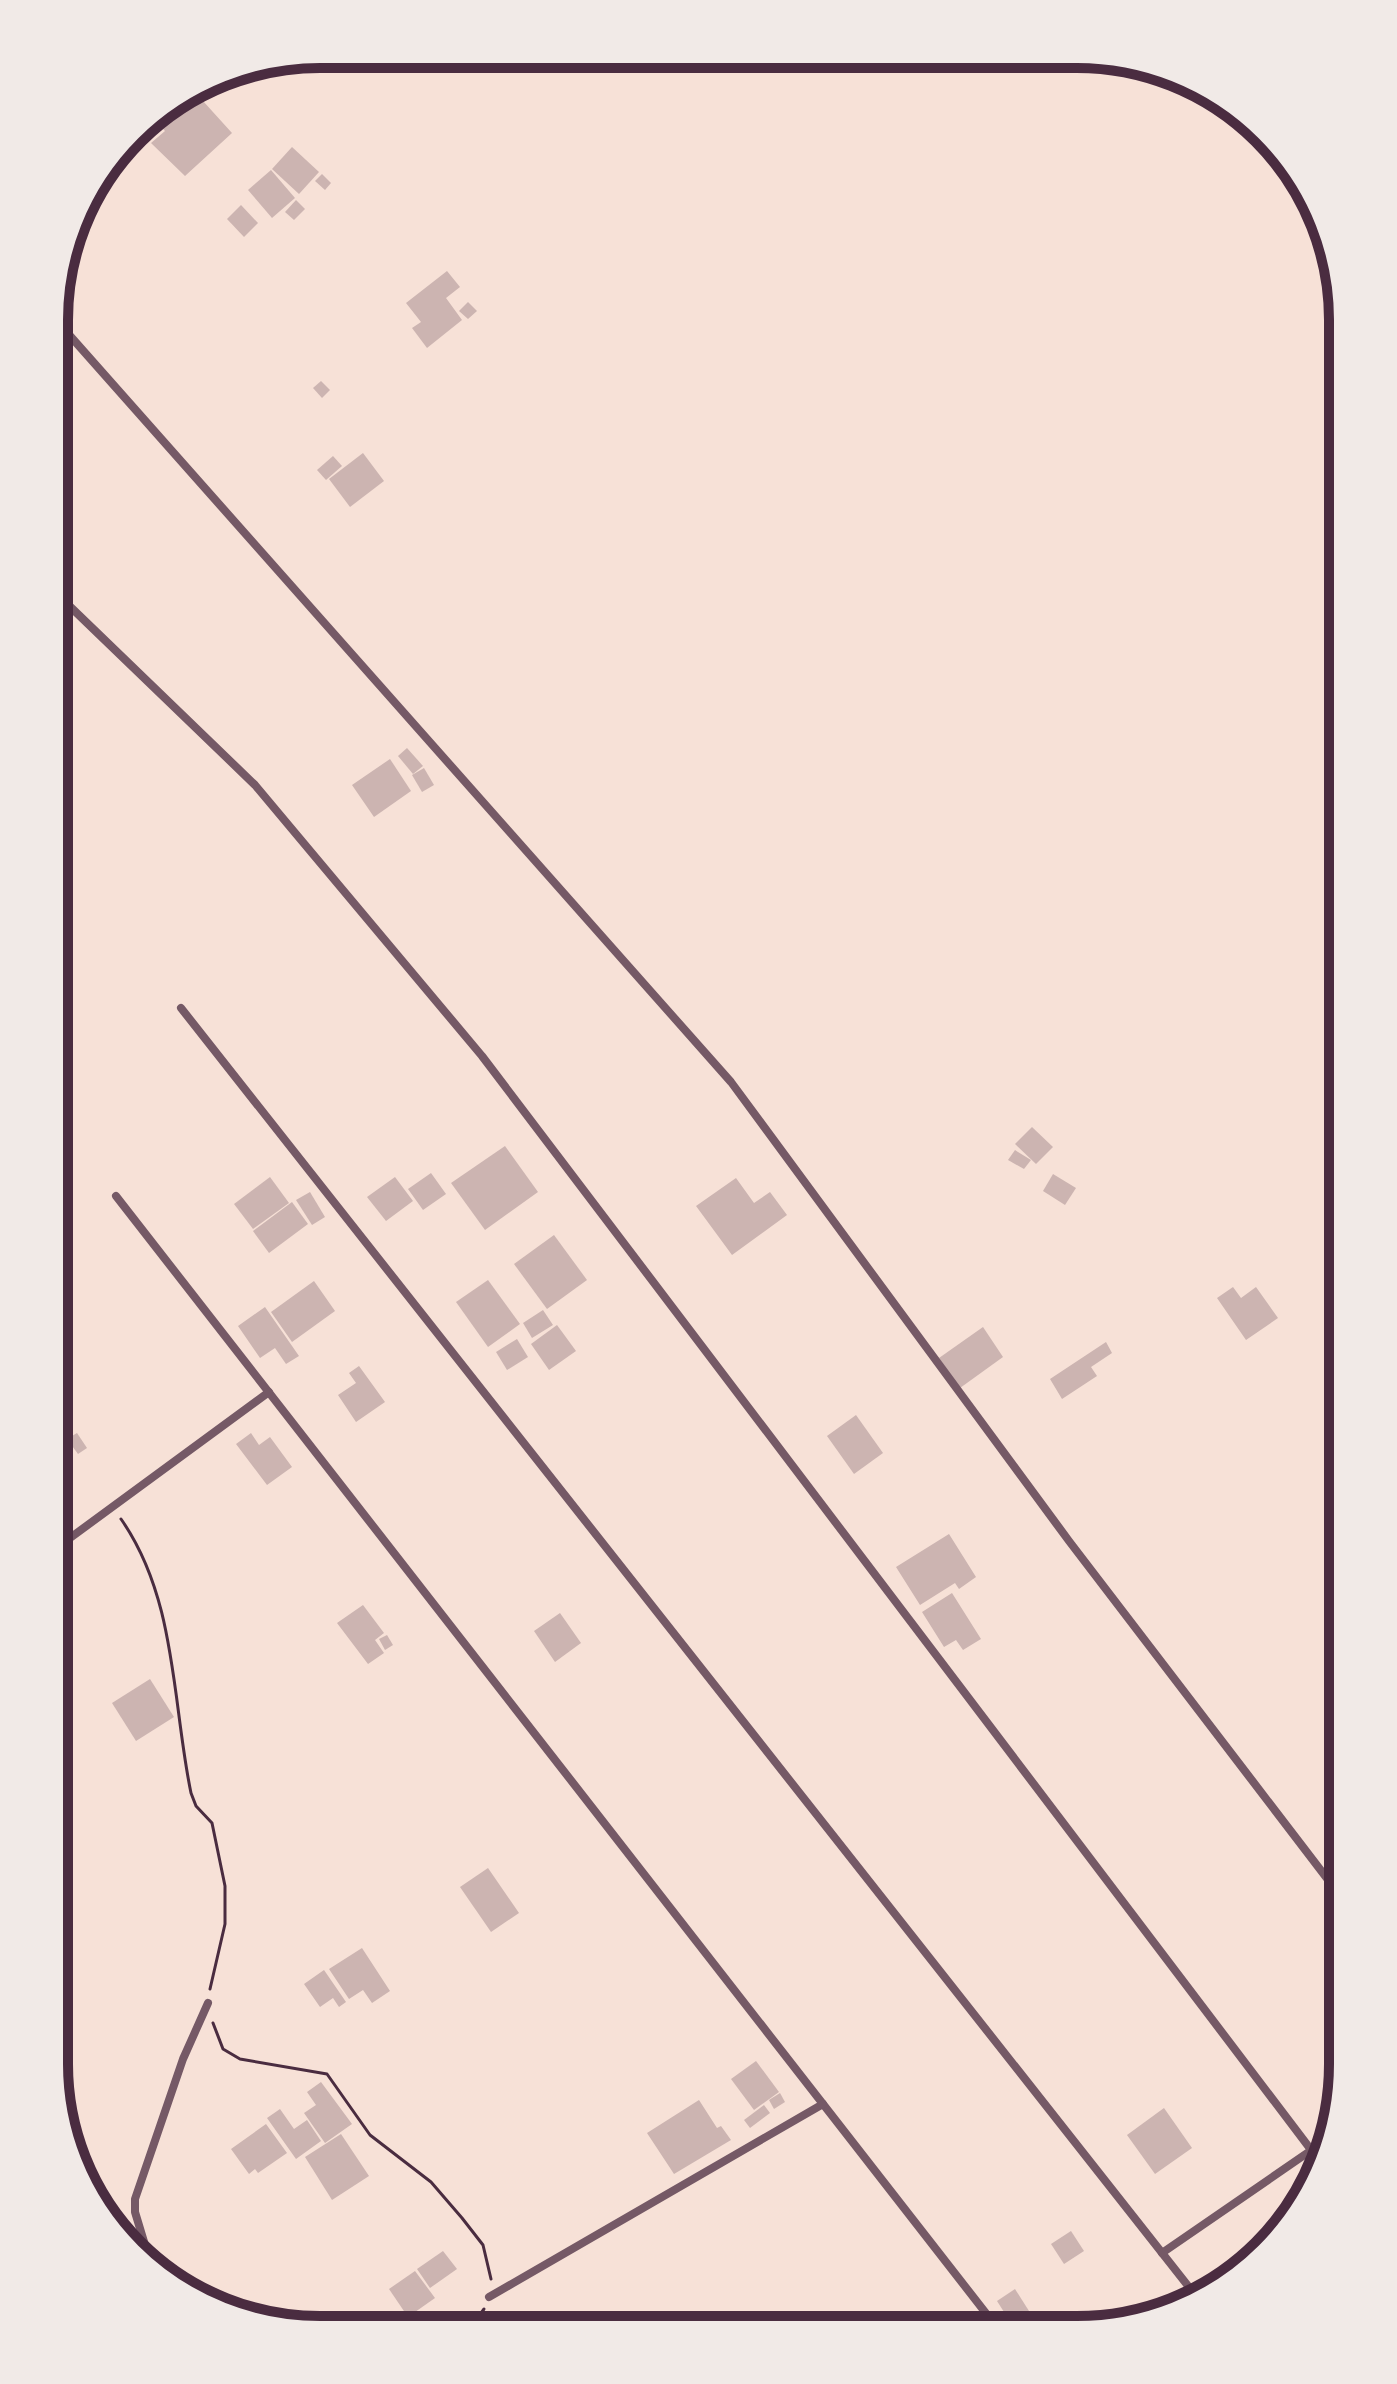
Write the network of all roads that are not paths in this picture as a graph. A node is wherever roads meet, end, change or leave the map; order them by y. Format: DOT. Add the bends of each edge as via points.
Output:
graph roads {
  1 [pos="68,334"];
  2 [pos="68,605"];
  3 [pos="181,1008"];
  4 [pos="116,1196"];
  5 [pos="269,1392"];
  6 [pos="68,1539"];
  7 [pos="1328,1880"];
  8 [pos="208,2003"];
  9 [pos="823,2104"];
  10 [pos="1315,2147"];
  11 [pos="1311,2150"];
  12 [pos="145,2244"];
  13 [pos="1162,2253"];
  14 [pos="1190,2288"];
  15 [pos="489,2297"];
  16 [pos="988,2316"];
  1 -- 7 [label="street" via="731,1082 1069,1541"];
  2 -- 11 [label="street" via="255,785 482,1056"];
  3 -- 13 [label="street"];
  4 -- 5 [label="street"];
  5 -- 6 [label="street"];
  5 -- 9 [label="street"];
  8 -- 12 [label="street" via="135,2199"];
  9 -- 15 [label="street"];
  9 -- 16 [label="street"];
  10 -- 11 [label="street"];
  11 -- 13 [label="street"];
  13 -- 14 [label="street"];
}
